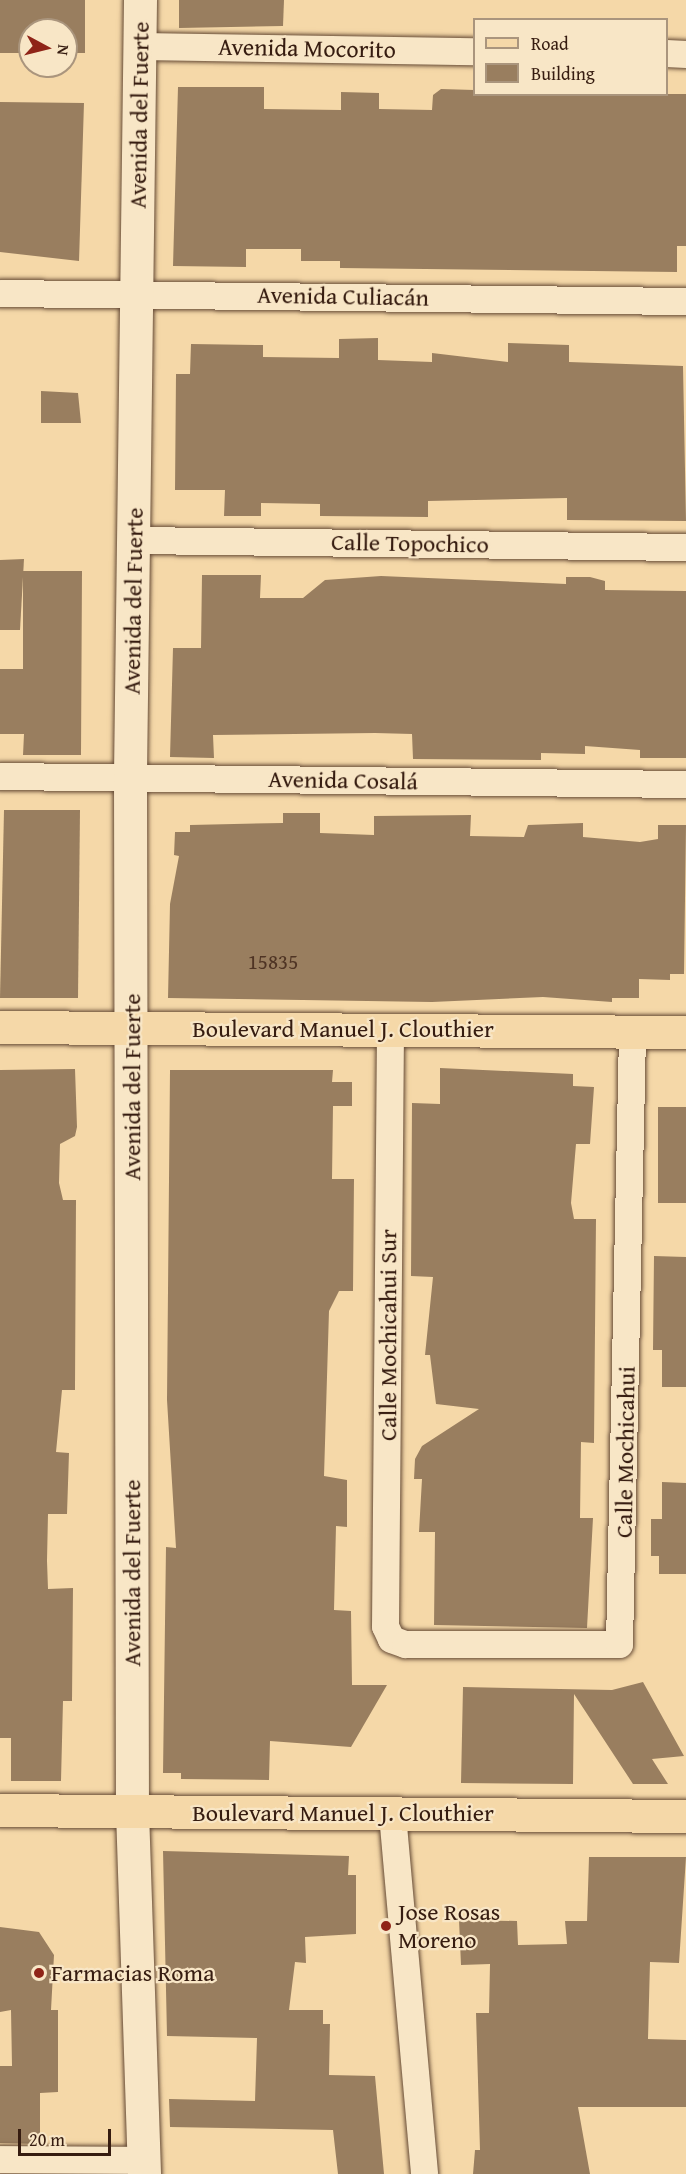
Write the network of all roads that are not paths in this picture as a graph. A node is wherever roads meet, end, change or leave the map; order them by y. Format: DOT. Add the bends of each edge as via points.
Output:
graph roads {
  1 [pos="140,0"];
  2 [pos="140,46"];
  3 [pos="473,51"];
  4 [pos="668,53"];
  5 [pos="686,54"];
  6 [pos="135,292"];
  7 [pos="0,293"];
  8 [pos="686,301"];
  9 [pos="135,540"];
  10 [pos="686,547"];
  11 [pos="0,777"];
  12 [pos="130,777"];
  13 [pos="686,784"];
  14 [pos="0,1027"];
  15 [pos="132,1028"];
  16 [pos="390,1030"];
  17 [pos="632,1032"];
  18 [pos="686,1032"];
  19 [pos="391,1639"];
  20 [pos="0,1810"];
  21 [pos="132,1811"];
  22 [pos="392,1814"];
  23 [pos="686,1816"];
  24 [pos="0,2159"];
  25 [pos="143,2167"];
  26 [pos="424,2174"];
  1 -- 2 [label="street, Avenida del Fuerte"];
  2 -- 3 [label="street, Avenida Mocorito"];
  2 -- 6 [label="street, Avenida del Fuerte"];
  4 -- 5 [label="street"];
  6 -- 7 [label="street, Avenida Culiacán"];
  6 -- 8 [label="street, Avenida Culiacán"];
  6 -- 9 [label="street, Avenida del Fuerte"];
  9 -- 10 [label="street, Calle Topochico"];
  9 -- 12 [label="street, Avenida del Fuerte"];
  11 -- 12 [label="street, Avenida Cosalá"];
  12 -- 13 [label="street, Avenida Cosalá"];
  12 -- 15 [label="street, Avenida del Fuerte"];
  14 -- 15 [label="main road, Boulevard Manuel J. Clouthier"];
  15 -- 16 [label="main road, Boulevard Manuel J. Clouthier"];
  15 -- 21 [label="street, Avenida del Fuerte"];
  16 -- 17 [label="main road, Boulevard Manuel J. Clouthier"];
  16 -- 19 [label="street, Calle Mochicahui Sur" via="385,1626"];
  17 -- 18 [label="main road, Boulevard Manuel J. Clouthier"];
  17 -- 19 [label="street, Calle Mochicahui" via="619,1644 405,1644"];
  20 -- 21 [label="main road, Boulevard Manuel J. Clouthier"];
  21 -- 22 [label="main road, Boulevard Manuel J. Clouthier"];
  21 -- 25 [label="street, Avenida del Fuerte"];
  22 -- 23 [label="main road, Boulevard Manuel J. Clouthier"];
  22 -- 26 [label="street"];
  24 -- 25 [label="street"];
}
